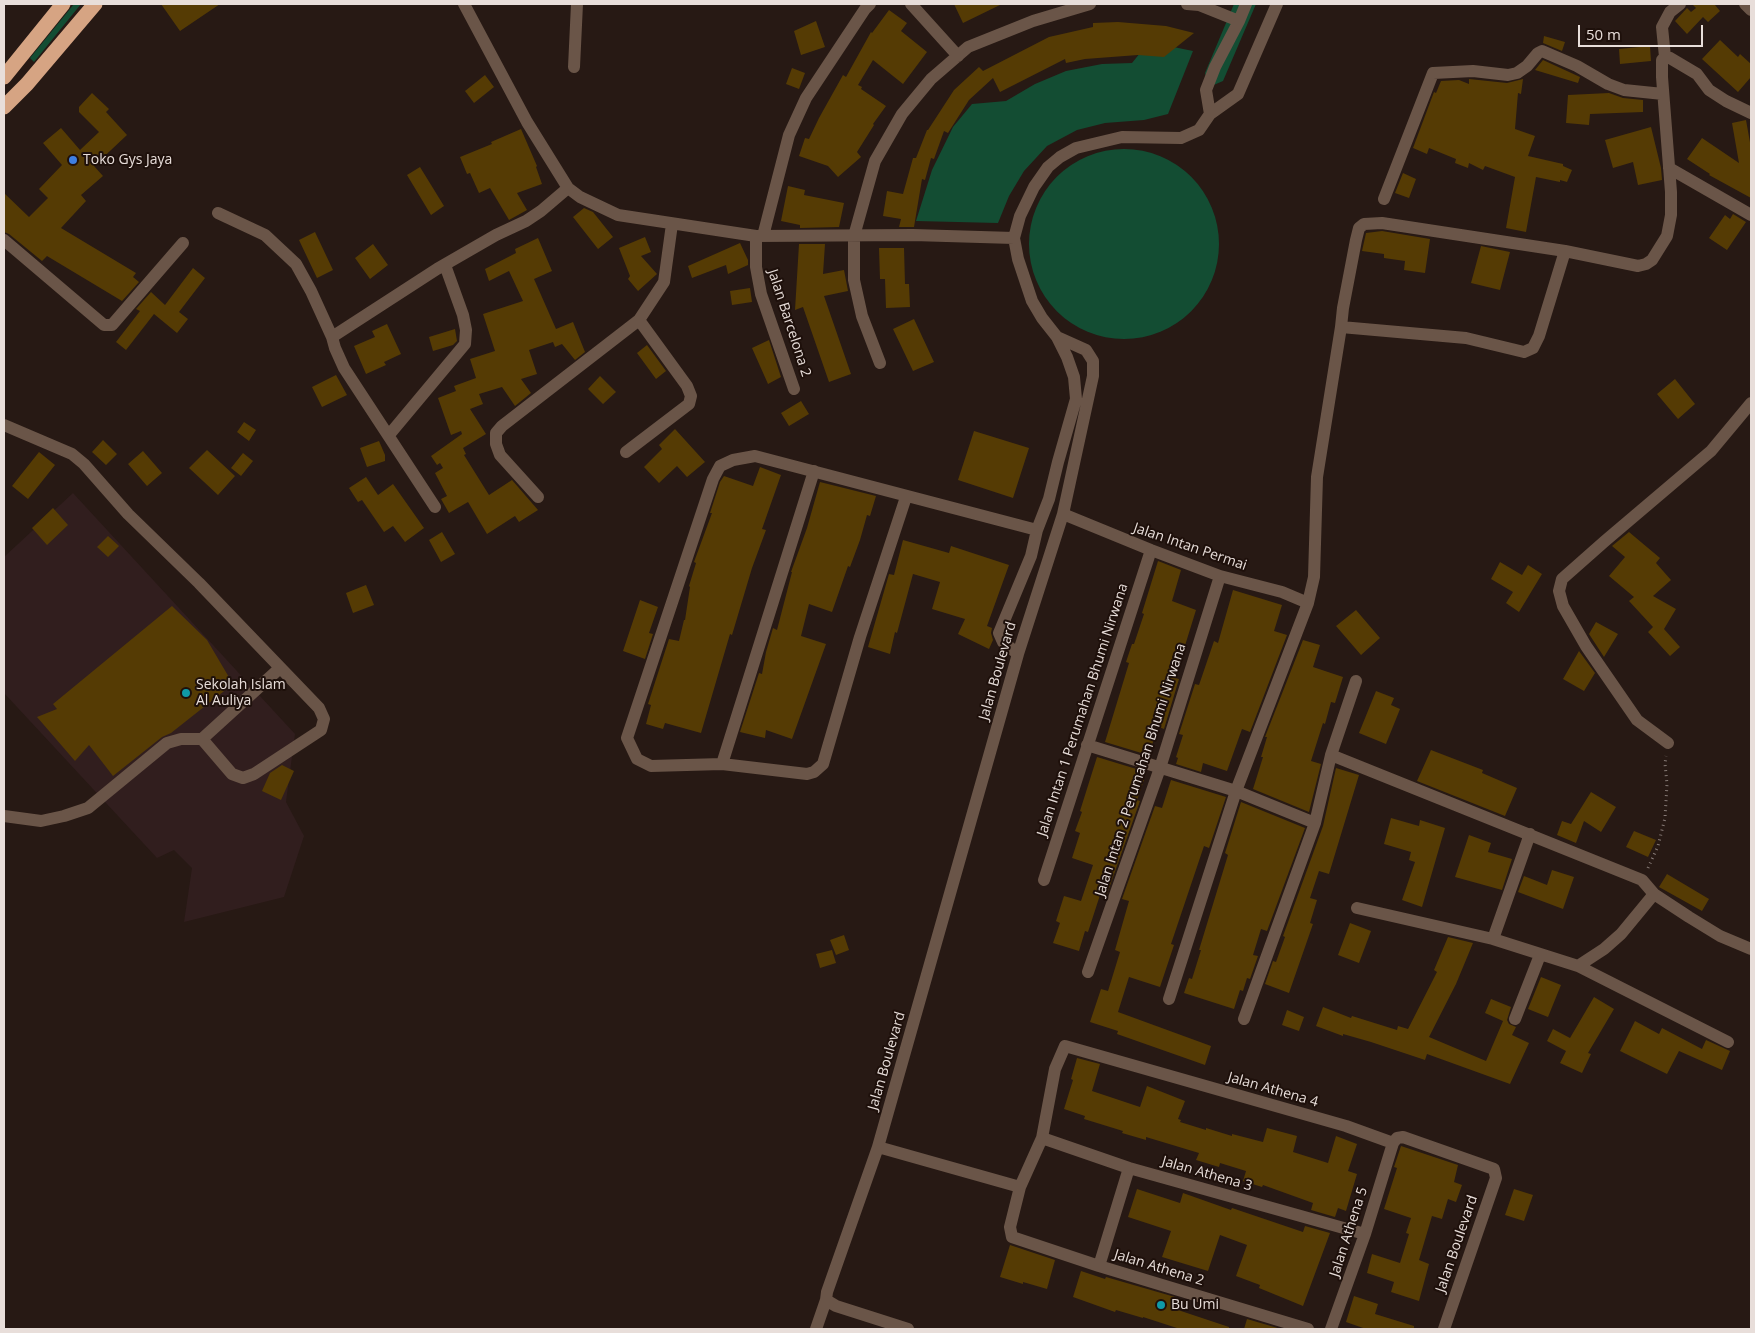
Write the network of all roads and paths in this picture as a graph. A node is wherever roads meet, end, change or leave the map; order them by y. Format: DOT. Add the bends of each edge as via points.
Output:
graph roads {
  1 [pos="63,4"];
  2 [pos="95,4"];
  3 [pos="464,4"];
  4 [pos="578,4"];
  5 [pos="870,4"];
  6 [pos="911,4"];
  7 [pos="1090,4"];
  8 [pos="1195,4"];
  9 [pos="1246,4"];
  10 [pos="1277,4"];
  11 [pos="1680,4"];
  12 [pos="1746,4"];
  13 [pos="1751,10"];
  14 [pos="1238,21"];
  15 [pos="958,56"];
  16 [pos="1665,57"];
  17 [pos="574,67"];
  18 [pos="6,75"];
  19 [pos="27,84"];
  20 [pos="1663,94"];
  21 [pos="4,107"];
  22 [pos="1751,113"];
  23 [pos="1210,114"];
  24 [pos="1668,168"];
  25 [pos="568,188"];
  26 [pos="1384,199"];
  27 [pos="218,213"];
  28 [pos="1751,216"];
  29 [pos="672,224"];
  30 [pos="760,236"];
  31 [pos="854,236"];
  32 [pos="1014,238"];
  33 [pos="4,240"];
  34 [pos="183,243"];
  35 [pos="1564,251"];
  36 [pos="445,265"];
  37 [pos="639,320"];
  38 [pos="1342,327"];
  39 [pos="332,337"];
  40 [pos="1057,337"];
  41 [pos="880,363"];
  42 [pos="794,389"];
  43 [pos="1751,404"];
  44 [pos="4,425"];
  45 [pos="389,435"];
  46 [pos="626,452"];
  47 [pos="814,471"];
  48 [pos="538,497"];
  49 [pos="906,497"];
  50 [pos="435,507"];
  51 [pos="1063,514"];
  52 [pos="1037,530"];
  53 [pos="1151,550"];
  54 [pos="1220,576"];
  55 [pos="1308,603"];
  56 [pos="1018,654"];
  57 [pos="280,668"];
  58 [pos="1356,681"];
  59 [pos="202,739"];
  60 [pos="1668,743"];
  61 [pos="1087,745"];
  62 [pos="1331,754"];
  63 [pos="722,764"];
  64 [pos="1160,768"];
  65 [pos="1236,791"];
  66 [pos="4,816"];
  67 [pos="1315,823"];
  68 [pos="1530,834"];
  69 [pos="1044,880"];
  70 [pos="1642,880"];
  71 [pos="1654,894"];
  72 [pos="1357,908"];
  73 [pos="1493,938"];
  74 [pos="1751,949"];
  75 [pos="1540,955"];
  76 [pos="1578,966"];
  77 [pos="1088,972"];
  78 [pos="1169,999"];
  79 [pos="1244,1019"];
  80 [pos="1515,1019"];
  81 [pos="1728,1042"];
  82 [pos="1042,1138"];
  83 [pos="1393,1143"];
  84 [pos="878,1147"];
  85 [pos="1129,1168"];
  86 [pos="1494,1169"];
  87 [pos="1020,1187"];
  88 [pos="1365,1234"];
  89 [pos="1099,1266"];
  90 [pos="826,1300"];
  91 [pos="816,1329"];
  92 [pos="908,1329"];
  93 [pos="1308,1329"];
  94 [pos="1331,1329"];
  95 [pos="1444,1329"];
  1 -- 18 [label="highway"];
  2 -- 19 [label="highway"];
  3 -- 25 [label="street" via="527,122"];
  4 -- 17 [label="street"];
  5 -- 30 [label="street, Jalan Barcelona 2" via="806,98 789,135"];
  6 -- 15 [label="street"];
  7 -- 15 [label="street" via="1033,21 968,48"];
  8 -- 14 [label="street"];
  9 -- 14 [label="street"];
  10 -- 23 [label="street, Jalan Boulevard" via="1238,94"];
  11 -- 16 [label="street" via="1670,12 1662,28"];
  12 -- 13 [label="street"];
  14 -- 23 [label="street" via="1206,90"];
  15 -- 31 [label="street" via="931,79 902,114 875,161"];
  16 -- 20 [label="street" via="1662,60"];
  16 -- 22 [label="street" via="1697,74 1709,90"];
  18 -- 19 [label="highway"];
  19 -- 21 [label="highway"];
  20 -- 24 [label="street"];
  20 -- 26 [label="street" via="1624,90 1542,52 1517,73 1508,75 1473,71 1433,73"];
  23 -- 32 [label="street, Jalan Boulevard" via="1199,130 1182,138 1122,137 1076,148 1060,156 1034,187"];
  24 -- 28 [label="street"];
  24 -- 35 [label="street" via="1671,214 1667,236 1652,260 1638,266"];
  25 -- 29 [label="street" via="618,216"];
  25 -- 36 [label="street" via="526,221"];
  27 -- 39 [label="street" via="265,236 296,264"];
  29 -- 30 [label="street"];
  29 -- 37 [label="street" via="664,282"];
  30 -- 31 [label="street"];
  30 -- 42 [label="street, Jalan Barcelona 2" via="756,267 761,294"];
  31 -- 32 [label="street"];
  31 -- 41 [label="street" via="854,280 862,316"];
  32 -- 40 [label="street, Jalan Boulevard" via="1032,301"];
  33 -- 34 [label="street" via="104,325 112,325"];
  35 -- 38 [label="street" via="1539,336 1533,348 1524,352 1466,338"];
  35 -- 38 [label="street" via="1382,223 1364,224 1359,228 1356,240"];
  36 -- 39 [label="street"];
  36 -- 45 [label="street" via="463,315 465,344"];
  37 -- 46 [label="street" via="687,386 690,396 689,404"];
  37 -- 48 [label="street" via="502,426 496,434 500,455"];
  38 -- 55 [label="street" via="1317,476 1314,577"];
  39 -- 45 [label="street" via="344,368"];
  40 -- 51 [label="street, Jalan Boulevard" via="1086,350 1093,361 1093,376"];
  40 -- 52 [label="street" via="1074,377 1076,399 1049,500"];
  43 -- 60 [label="street" via="1711,451 1562,580 1559,591 1563,606 1586,646 1637,720"];
  44 -- 57 [label="street" via="72,454 84,464 128,514"];
  45 -- 50 [label="street"];
  47 -- 49 [label="street"];
  47 -- 63 [label="street"];
  47 -- 63 [label="street" via="755,456 720,466 712,479 627,738 636,759 651,766"];
  49 -- 52 [label="street"];
  49 -- 63 [label="street" via="823,764 807,774"];
  51 -- 53 [label="street, Jalan Intan Permai"];
  51 -- 56 [label="street, Jalan Boulevard"];
  52 -- 56 [label="street" via="999,633 1003,642"];
  53 -- 54 [label="street, Jalan Intan Permai"];
  53 -- 61 [label="street, Jalan Intan 1 Perumahan Bhumi Nirwana"];
  54 -- 55 [label="street, Jalan Intan Permai" via="1282,592"];
  54 -- 64 [label="street, Jalan Intan 2 Perumahan Bhumi Nirwana"];
  55 -- 65 [label="street"];
  56 -- 84 [label="street, Jalan Boulevard"];
  57 -- 59 [label="street"];
  57 -- 59 [label="street" via="319,708 324,720 321,730 243,778 232,774"];
  58 -- 62 [label="street"];
  59 -- 66 [label="street" via="167,743 88,808 41,821"];
  60 -- 70 [label="path" via="1665,818 1658,846"];
  61 -- 64 [label="street"];
  61 -- 69 [label="street, Jalan Intan 1 Perumahan Bhumi Nirwana"];
  62 -- 67 [label="street"];
  62 -- 68 [label="street"];
  64 -- 65 [label="street"];
  64 -- 77 [label="street, Jalan Intan 2 Perumahan Bhumi Nirwana"];
  65 -- 67 [label="street"];
  65 -- 78 [label="street"];
  67 -- 79 [label="street"];
  68 -- 70 [label="street"];
  68 -- 73 [label="street"];
  70 -- 71 [label="street"];
  71 -- 74 [label="street" via="1720,936"];
  71 -- 76 [label="street" via="1621,934"];
  72 -- 73 [label="street"];
  73 -- 75 [label="street"];
  75 -- 76 [label="street"];
  75 -- 80 [label="street"];
  76 -- 81 [label="street"];
  82 -- 83 [label="street, Jalan Athena 4" via="1055,1069 1065,1046 1346,1126"];
  82 -- 85 [label="street, Jalan Athena 3"];
  82 -- 87 [label="street"];
  83 -- 86 [label="street, Jalan Athena 4" via="1403,1136"];
  83 -- 88 [label="street, Jalan Athena 5"];
  84 -- 87 [label="street"];
  84 -- 90 [label="street, Jalan Boulevard"];
  85 -- 88 [label="street, Jalan Athena 3"];
  85 -- 89 [label="street"];
  86 -- 95 [label="street, Jalan Boulevard" via="1496,1178"];
  87 -- 89 [label="street, Jalan Athena 2" via="1010,1227 1012,1237"];
  88 -- 94 [label="street, Jalan Athena 5"];
  89 -- 93 [label="street, Jalan Athena 2"];
  90 -- 91 [label="street, Jalan Boulevard"];
  90 -- 92 [label="street"];
}
